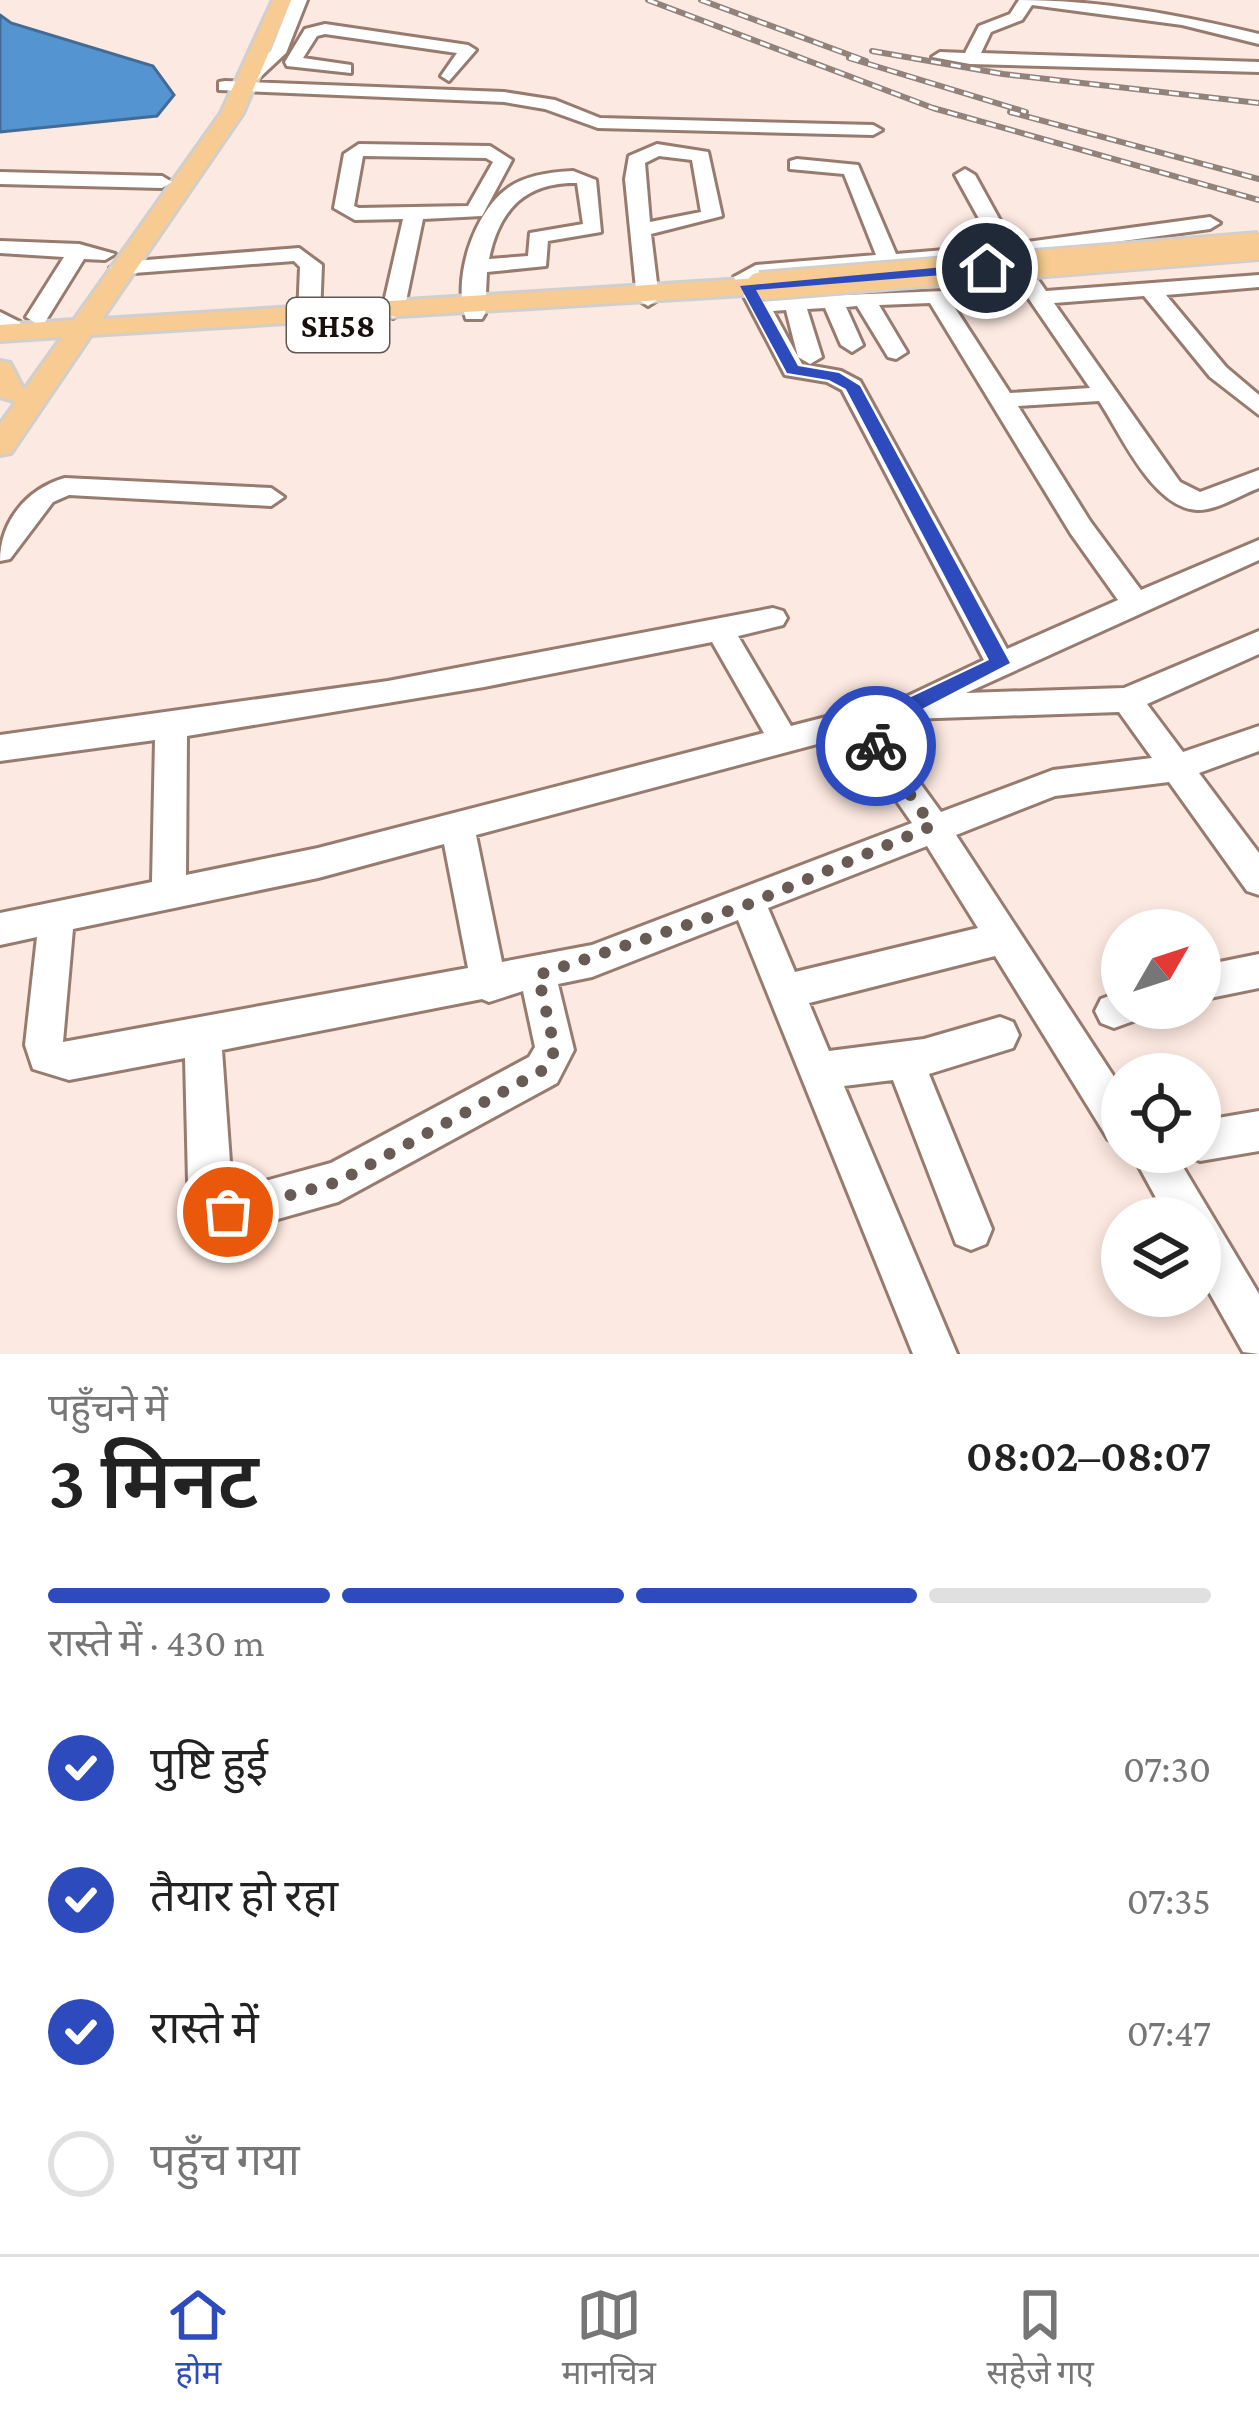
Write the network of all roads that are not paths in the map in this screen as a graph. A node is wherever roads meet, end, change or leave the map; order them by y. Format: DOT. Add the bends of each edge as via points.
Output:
graph roads {
  1 [pos="264,0"];
  2 [pos="282,0"];
  3 [pos="299,0"];
  4 [pos="1029,0"];
  5 [pos="1259,39"];
  6 [pos="940,57"];
  7 [pos="970,59"];
  8 [pos="1259,67"];
  9 [pos="392,72"];
  10 [pos="449,76"];
  11 [pos="471,76"];
  12 [pos="238,79"];
  13 [pos="365,90"];
  14 [pos="873,130"];
  15 [pos="797,165"];
  16 [pos="965,175"];
  17 [pos="0,178"];
  18 [pos="162,182"];
  19 [pos="414,215"];
  20 [pos="1210,223"];
  21 [pos="642,230"];
  22 [pos="1259,246"];
  23 [pos="0,247"];
  24 [pos="1007,250"];
  25 [pos="101,257"];
  26 [pos="887,260"];
  27 [pos="474,266"];
  28 [pos="1259,281"];
  29 [pos="1151,291"];
  30 [pos="755,292"];
  31 [pos="656,293"];
  32 [pos="1040,298"];
  33 [pos="865,301"];
  34 [pos="833,302"];
  35 [pos="795,304"];
  36 [pos="474,309"];
  37 [pos="393,311"];
  38 [pos="309,316"];
  39 [pos="33,334"];
  40 [pos="852,345"];
  41 [pos="896,352"];
  42 [pos="810,357"];
  43 [pos="4,390"];
  44 [pos="1103,394"];
  45 [pos="1006,400"];
  46 [pos="1259,408"];
  47 [pos="0,446"];
  48 [pos="1259,478"];
  49 [pos="271,496"];
  50 [pos="1259,549"];
  51 [pos="0,551"];
  52 [pos="1134,601"];
  53 [pos="772,618"];
  54 [pos="721,630"];
  55 [pos="1259,642"];
  56 [pos="1000,663"];
  57 [pos="1127,700"];
  58 [pos="909,706"];
  59 [pos="856,718"];
  60 [pos="171,728"];
  61 [pos="1259,738"];
  62 [pos="783,739"];
  63 [pos="0,748"];
  64 [pos="1176,769"];
  65 [pos="932,826"];
  66 [pos="458,827"];
  67 [pos="1259,880"];
  68 [pos="169,894"];
  69 [pos="749,904"];
  70 [pos="57,917"];
  71 [pos="0,929"];
  72 [pos="1004,938"];
  73 [pos="1259,971"];
  74 [pos="538,975"];
  75 [pos="1221,979"];
  76 [pos="489,985"];
  77 [pos="785,992"];
  78 [pos="1000,1035"];
  79 [pos="203,1037"];
  80 [pos="904,1059"];
  81 [pos="818,1071"];
  82 [pos="1101,1092"];
  83 [pos="1259,1131"];
  84 [pos="1221,1137"];
  85 [pos="971,1229"];
  86 [pos="1221,1271"];
  87 [pos="1259,1336"];
  88 [pos="935,1354"];
  1 -- 12 [label="main road"];
  2 -- 12 [label="main road"];
  3 -- 12 [label="street" via="278,53"];
  4 -- 5 [label="street"];
  4 -- 7 [label="street" via="1016,17 985,29"];
  6 -- 7 [label="street"];
  7 -- 8 [label="street"];
  9 -- 10 [label="street"];
  10 -- 11 [label="street"];
  10 -- 13 [label="street" via="468,50 311,32 294,64 373,71"];
  12 -- 13 [label="street"];
  12 -- 18 [label="main road"];
  12 -- 25 [label="main road" via="216,137"];
  13 -- 14 [label="street" via="504,97 598,123"];
  15 -- 26 [label="street" via="851,169"];
  16 -- 24 [label="street"];
  17 -- 18 [label="street"];
  18 -- 25 [label="main road"];
  19 -- 19 [label="street" via="347,212 353,154 368,148 502,155 475,212"];
  19 -- 37 [label="street"];
  20 -- 24 [label="street"];
  21 -- 21 [label="street" via="636,160 657,150 701,156 712,215"];
  21 -- 31 [label="street"];
  22 -- 30 [label="main road, SH58, bridge"];
  23 -- 25 [label="street"];
  24 -- 26 [label="street"];
  24 -- 32 [label="street"];
  25 -- 38 [label="street" via="299,254 311,265"];
  25 -- 39 [label="main road"];
  25 -- 39 [label="street"];
  25 -- 39 [label="main road"];
  26 -- 30 [label="street" via="756,272 745,278"];
  27 -- 27 [label="street" via="512,190 532,180 584,178 594,228 537,237 540,271"];
  27 -- 36 [label="street"];
  28 -- 29 [label="street"];
  29 -- 32 [label="street"];
  29 -- 46 [label="street" via="1218,373"];
  30 -- 31 [label="main road, SH58"];
  30 -- 35 [label="street"];
  30 -- 56 [label="street" via="793,370 852,386"];
  31 -- 36 [label="main road, SH58"];
  32 -- 44 [label="street"];
  33 -- 34 [label="street"];
  33 -- 41 [label="street"];
  33 -- 45 [label="street" via="936,296"];
  34 -- 35 [label="street"];
  34 -- 40 [label="street"];
  35 -- 42 [label="street"];
  36 -- 37 [label="main road, SH58"];
  36 -- 39 [label="main road, SH58" via="120,337"];
  37 -- 38 [label="main road, SH58"];
  38 -- 39 [label="main road, SH58"];
  39 -- 43 [label="main road"];
  39 -- 47 [label="main road"];
  44 -- 45 [label="street"];
  44 -- 48 [label="street" via="1184,498 1199,502"];
  45 -- 52 [label="street" via="1087,543"];
  49 -- 51 [label="street" via="65,486 44,496"];
  50 -- 52 [label="street"];
  52 -- 56 [label="street"];
  53 -- 54 [label="street"];
  54 -- 60 [label="street" via="556,666"];
  54 -- 62 [label="street"];
  55 -- 57 [label="street"];
  56 -- 58 [label="street"];
  57 -- 58 [label="street"];
  57 -- 64 [label="street"];
  58 -- 59 [label="street"];
  59 -- 62 [label="street"];
  59 -- 65 [label="street"];
  60 -- 63 [label="street"];
  60 -- 68 [label="street"];
  61 -- 64 [label="street"];
  62 -- 66 [label="street"];
  64 -- 65 [label="street" via="1074,778"];
  64 -- 67 [label="street"];
  65 -- 69 [label="street"];
  65 -- 72 [label="street"];
  66 -- 68 [label="street"];
  66 -- 76 [label="street"];
  68 -- 70 [label="street"];
  69 -- 74 [label="street"];
  69 -- 77 [label="street"];
  70 -- 71 [label="street"];
  70 -- 79 [label="street" via="46,1056 69,1062"];
  72 -- 77 [label="street"];
  72 -- 82 [label="street"];
  73 -- 75 [label="street"];
  74 -- 76 [label="street"];
  74 -- 79 [label="street" via="555,1050 543,1070 338,1182 228,1212 217,1207 208,1181"];
  76 -- 79 [label="street"];
  77 -- 81 [label="street"];
  78 -- 80 [label="street"];
  80 -- 81 [label="street"];
  80 -- 85 [label="street"];
  81 -- 88 [label="street"];
  83 -- 84 [label="street"];
  86 -- 87 [label="street"];
}
